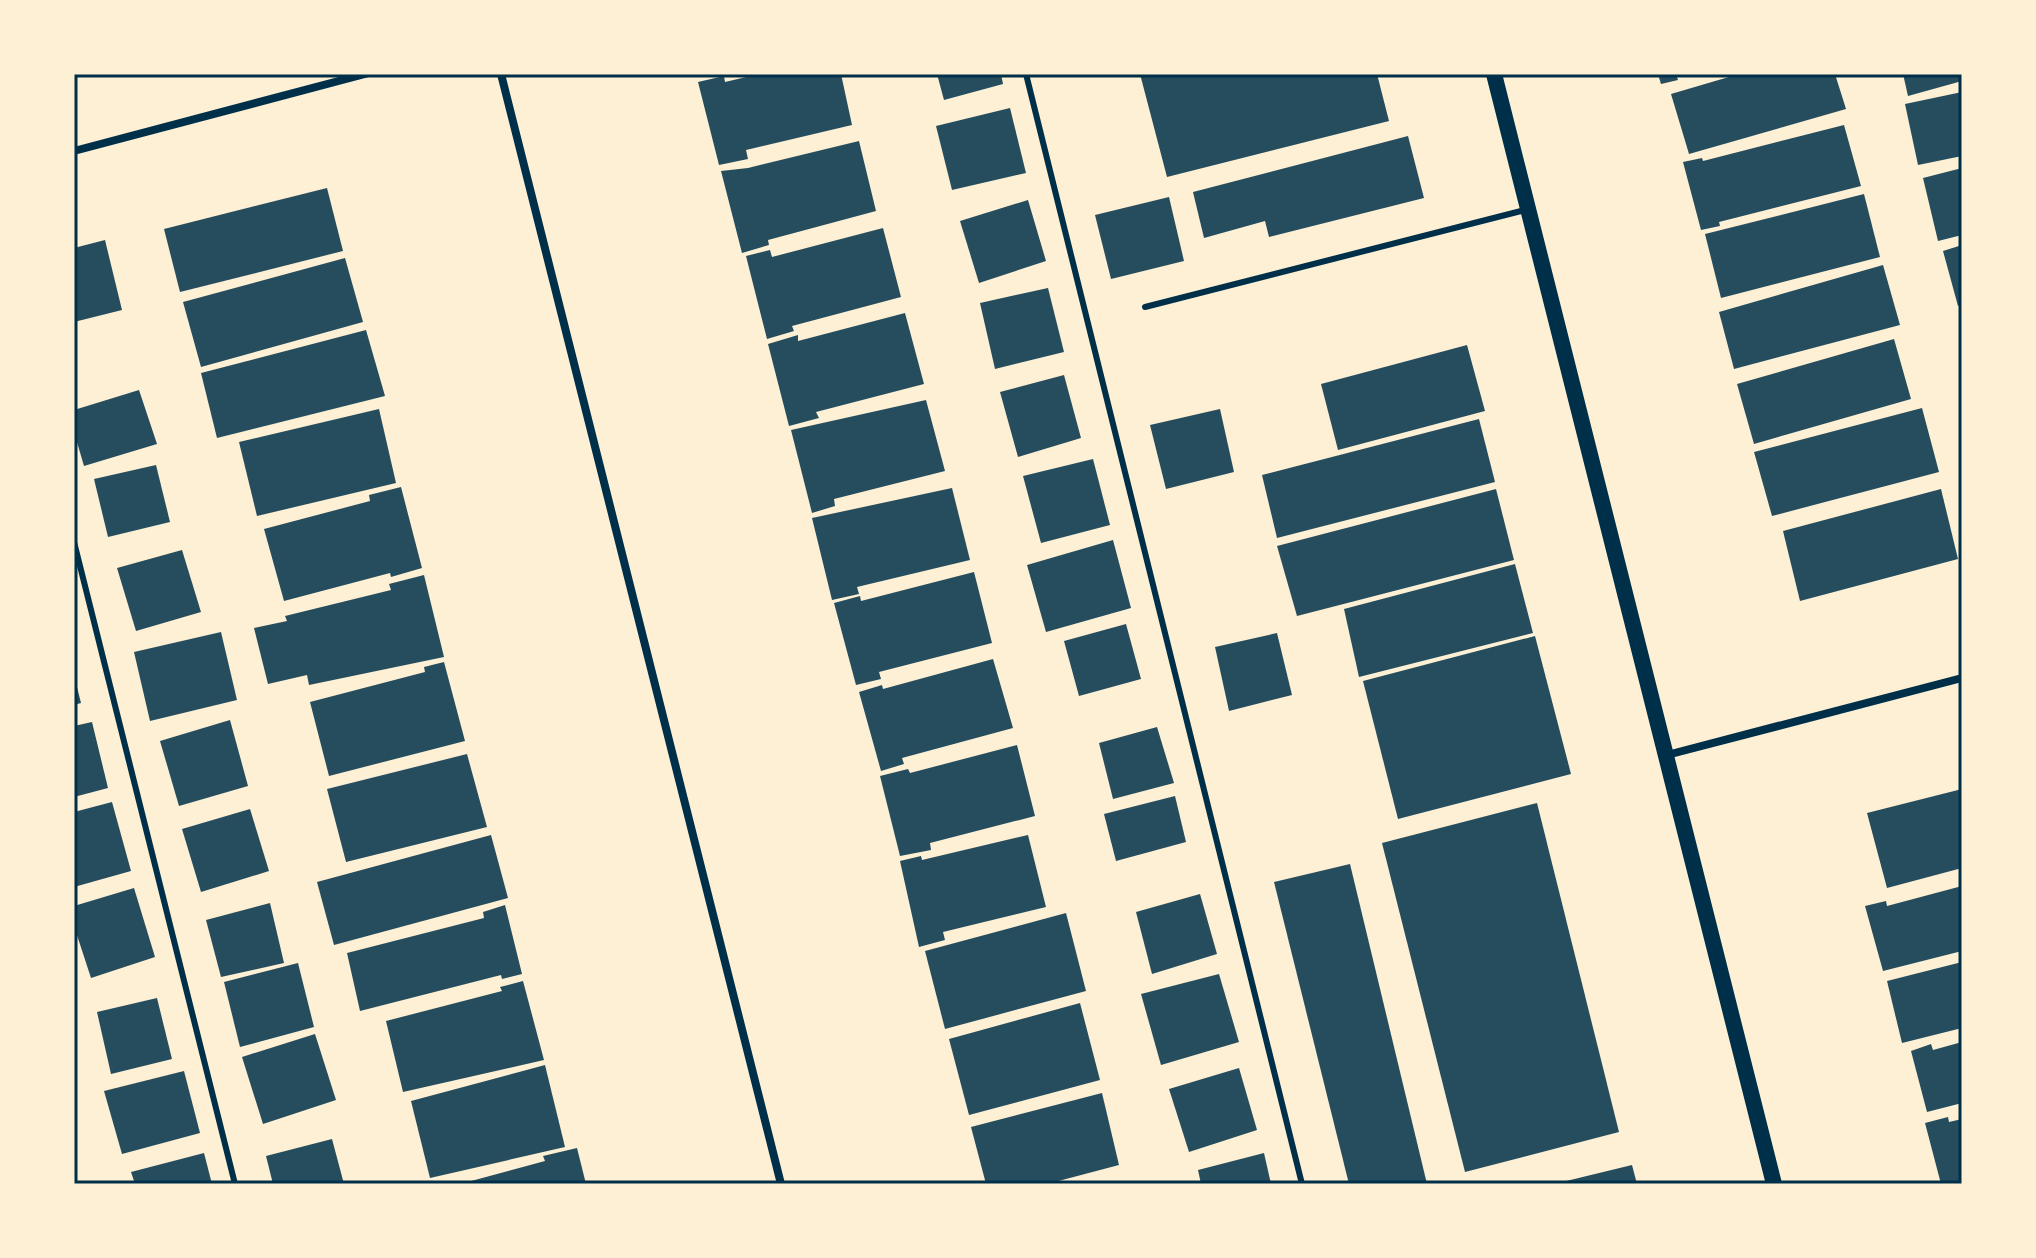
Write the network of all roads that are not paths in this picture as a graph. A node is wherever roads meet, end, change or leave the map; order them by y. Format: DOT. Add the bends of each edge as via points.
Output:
graph roads {
  1 [pos="365,74"];
  2 [pos="501,74"];
  3 [pos="1026,74"];
  4 [pos="1494,74"];
  5 [pos="74,151"];
  6 [pos="1528,209"];
  7 [pos="1145,307"];
  8 [pos="74,542"];
  9 [pos="1962,678"];
  10 [pos="1667,755"];
  11 [pos="235,1184"];
  12 [pos="781,1184"];
  13 [pos="1302,1184"];
  14 [pos="1774,1184"];
  1 -- 5 [label="street"];
  2 -- 12 [label="street"];
  3 -- 13 [label="lane"];
  4 -- 6 [label="main road"];
  6 -- 7 [label="lane"];
  6 -- 10 [label="main road"];
  8 -- 11 [label="lane"];
  9 -- 10 [label="street"];
  10 -- 14 [label="main road"];
}
